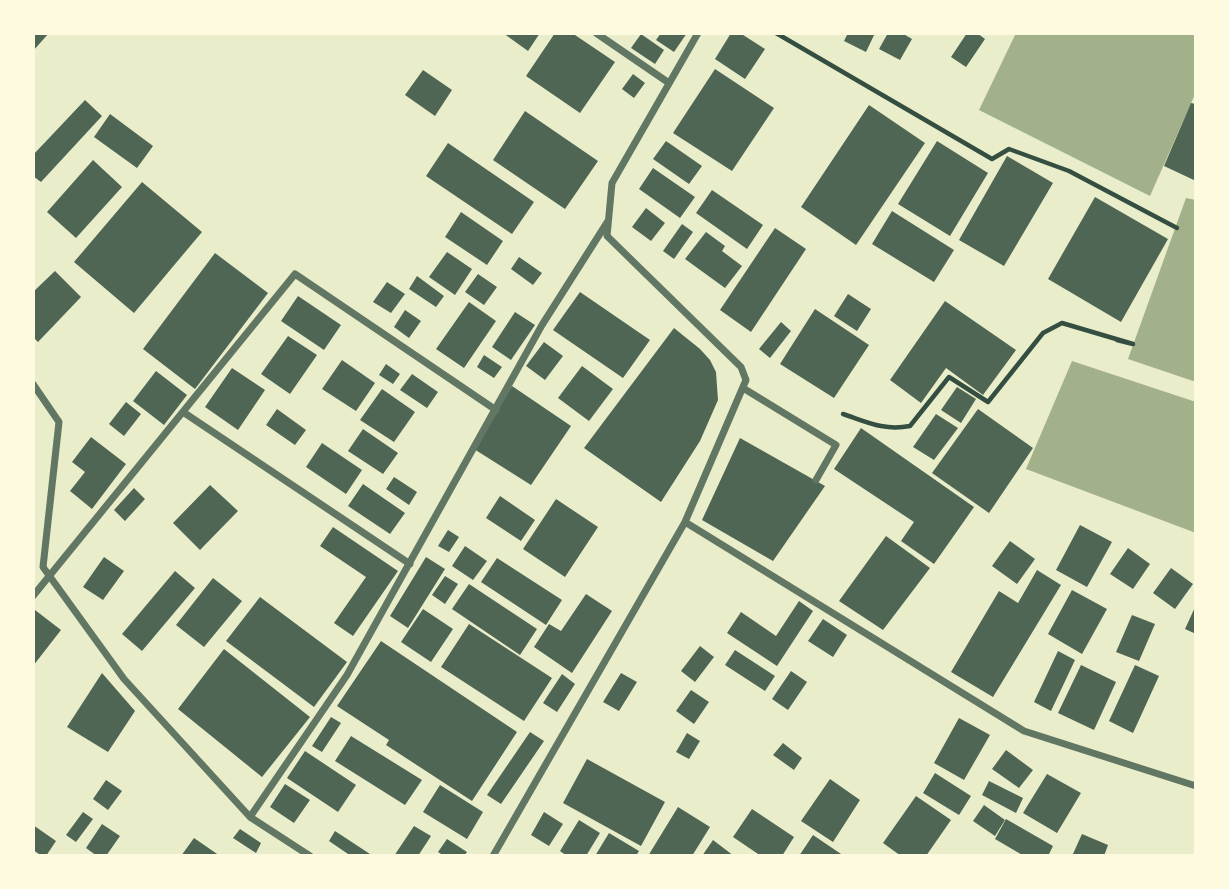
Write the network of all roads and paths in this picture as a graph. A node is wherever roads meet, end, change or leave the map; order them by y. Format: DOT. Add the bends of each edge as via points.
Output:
graph roads {
  1 [pos="596,33"];
  2 [pos="698,33"];
  3 [pos="776,33"];
  4 [pos="669,83"];
  5 [pos="609,219"];
  6 [pos="1177,228"];
  7 [pos="1117,340"];
  8 [pos="33,384"];
  9 [pos="743,387"];
  10 [pos="496,410"];
  11 [pos="833,410"];
  12 [pos="183,412"];
  13 [pos="816,480"];
  14 [pos="685,522"];
  15 [pos="410,564"];
  16 [pos="49,577"];
  17 [pos="33,596"];
  18 [pos="1196,786"];
  19 [pos="250,817"];
  20 [pos="310,856"];
  21 [pos="493,856"];
  1 -- 4 [label="street"];
  2 -- 4 [label="street"];
  3 -- 6 [label="path" via="992,159 1009,149 1069,171"];
  4 -- 5 [label="street" via="612,183"];
  5 -- 9 [label="street" via="607,236 741,367 746,380"];
  5 -- 10 [label="street" via="542,325"];
  7 -- 11 [label="path" via="1133,344 1062,323 1043,333 988,402 949,377 910,426 873,425"];
  8 -- 16 [label="street" via="58,422 43,567"];
  9 -- 13 [label="street" via="836,444"];
  9 -- 14 [label="street"];
  10 -- 12 [label="street" via="295,274"];
  10 -- 15 [label="street"];
  12 -- 15 [label="street"];
  12 -- 16 [label="street"];
  14 -- 18 [label="street" via="1024,731"];
  14 -- 21 [label="street"];
  15 -- 19 [label="street" via="347,675"];
  16 -- 17 [label="street"];
  16 -- 19 [label="street" via="124,679"];
  19 -- 20 [label="street"];
}
